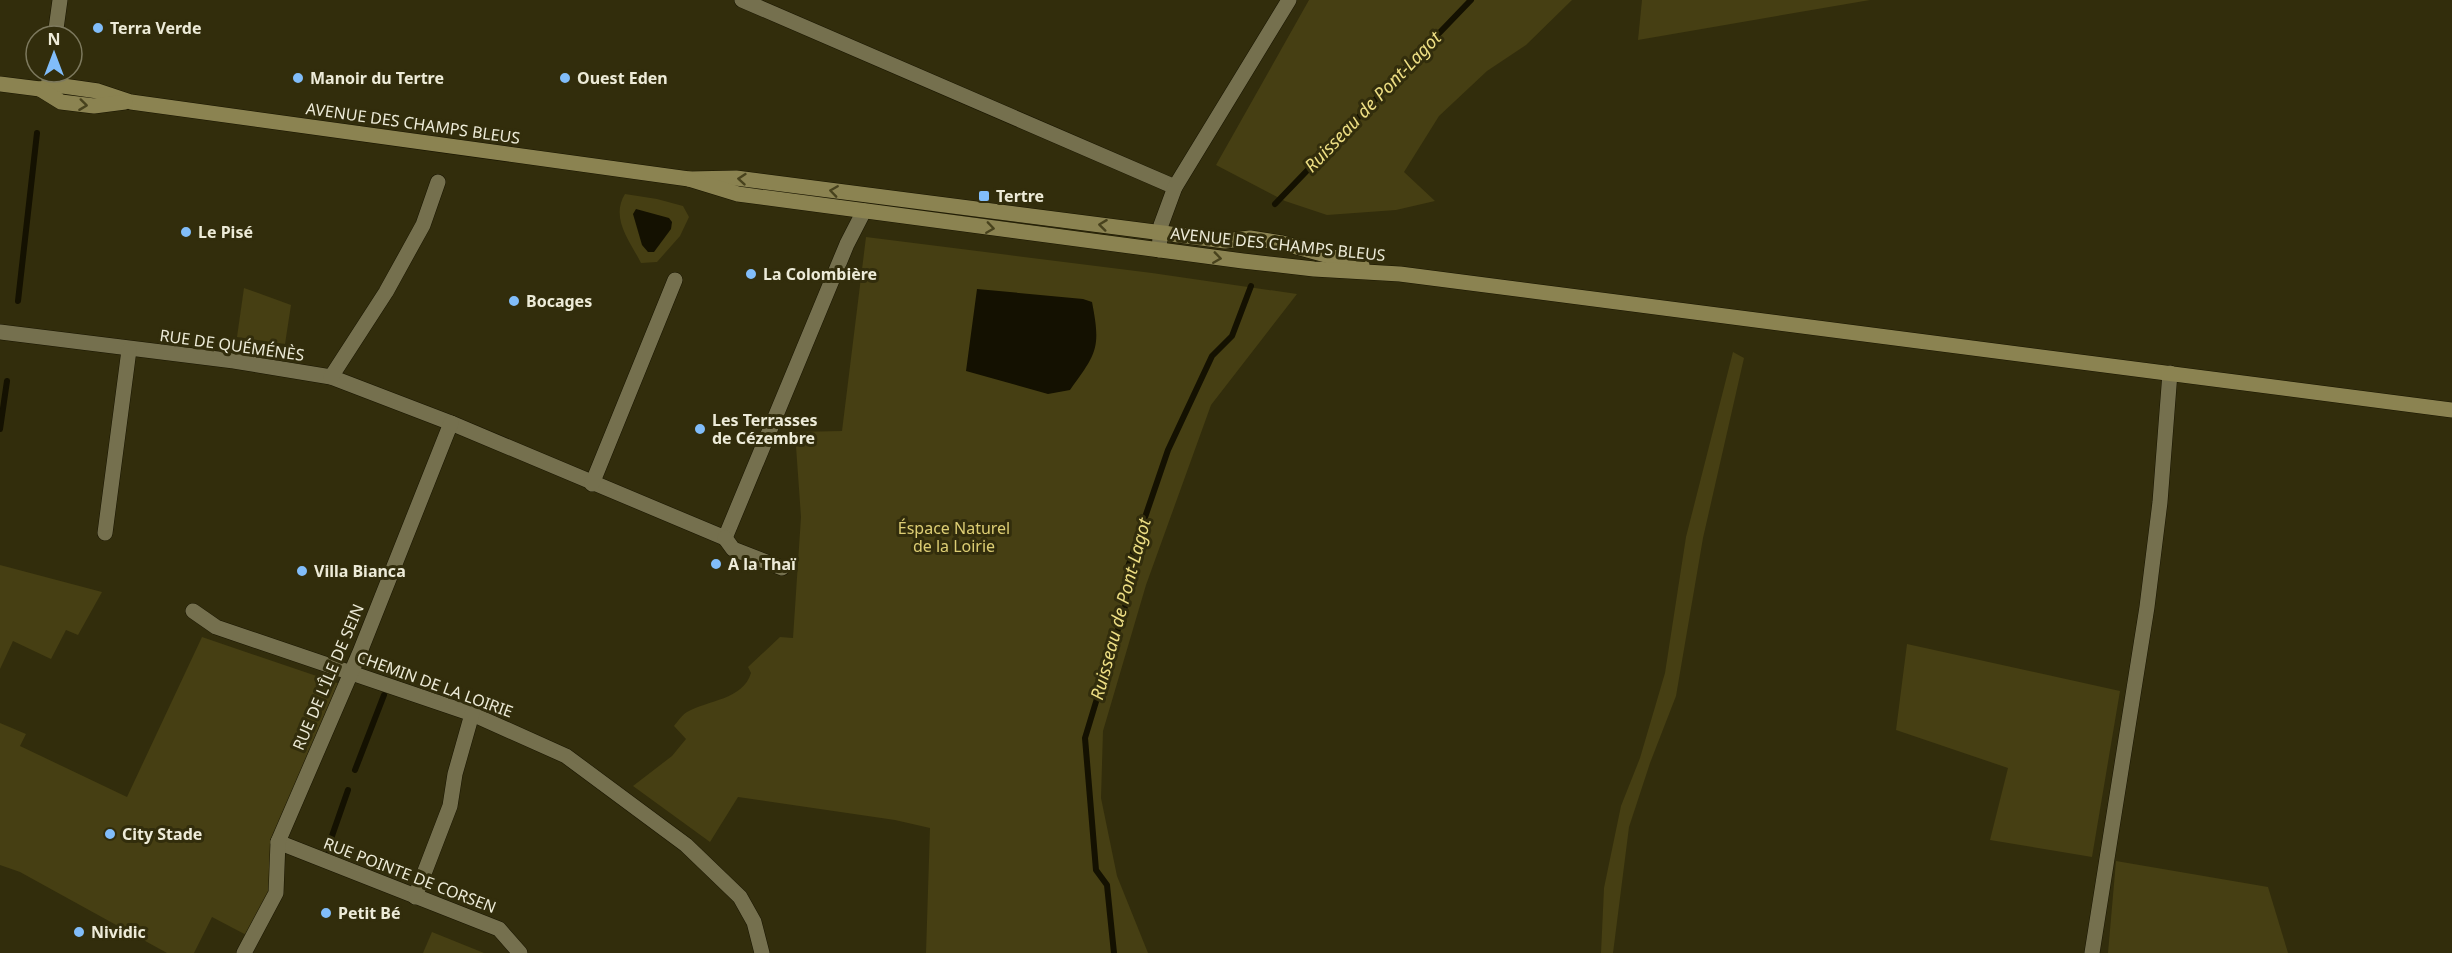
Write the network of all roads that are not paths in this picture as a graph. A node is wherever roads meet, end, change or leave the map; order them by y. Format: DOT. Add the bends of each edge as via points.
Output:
graph roads {
  1 [pos="60,0"];
  2 [pos="742,0"];
  3 [pos="1289,0"];
  4 [pos="57,24"];
  5 [pos="0,84"];
  6 [pos="46,84"];
  7 [pos="44,88"];
  8 [pos="689,179"];
  9 [pos="438,182"];
  10 [pos="1175,187"];
  11 [pos="901,200"];
  12 [pos="864,211"];
  13 [pos="1161,232"];
  14 [pos="1160,250"];
  15 [pos="1400,274"];
  16 [pos="675,280"];
  17 [pos="0,332"];
  18 [pos="129,350"];
  19 [pos="2170,373"];
  20 [pos="331,377"];
  21 [pos="2452,410"];
  22 [pos="451,423"];
  23 [pos="592,484"];
  24 [pos="105,533"];
  25 [pos="725,538"];
  26 [pos="782,568"];
  27 [pos="193,611"];
  28 [pos="350,672"];
  29 [pos="472,714"];
  30 [pos="278,842"];
  31 [pos="415,897"];
  32 [pos="244,953"];
  33 [pos="520,953"];
  34 [pos="762,953"];
  35 [pos="2092,953"];
  1 -- 4 [label="street"];
  2 -- 10 [label="street"];
  3 -- 10 [label="street"];
  5 -- 7 [label="main road, AVENUE DES CHAMPS BLEUS"];
  6 -- 7 [label="street"];
  7 -- 8 [label="main road, AVENUE DES CHAMPS BLEUS" via="61,102 94,106 130,102"];
  11 -- 8 [label="main road, AVENUE DES CHAMPS BLEUS, one-way" via="736,178"];
  8 -- 12 [label="main road, AVENUE DES CHAMPS BLEUS" via="738,194"];
  9 -- 20 [label="street" via="423,225 386,292"];
  10 -- 13 [label="street"];
  11 -- 12 [label="main road, AVENUE DES CHAMPS BLEUS" via="891,204 865,200"];
  13 -- 11 [label="main road, AVENUE DES CHAMPS BLEUS, one-way"];
  12 -- 14 [label="main road, AVENUE DES CHAMPS BLEUS, one-way"];
  12 -- 25 [label="street"];
  13 -- 14 [label="street"];
  13 -- 15 [label="main road, AVENUE DES CHAMPS BLEUS" via="1225,241 1250,238 1282,243"];
  14 -- 15 [label="main road, AVENUE DES CHAMPS BLEUS, one-way" via="1314,269"];
  15 -- 19 [label="main road"];
  16 -- 23 [label="street"];
  17 -- 18 [label="street, RUE DE QUÉMÉNÈS"];
  18 -- 20 [label="street, RUE DE QUÉMÉNÈS" via="234,361"];
  18 -- 24 [label="street"];
  19 -- 21 [label="main road"];
  19 -- 35 [label="street" via="2160,502 2146,607"];
  20 -- 22 [label="street, RUE DE QUÉMÉNÈS"];
  22 -- 23 [label="street"];
  22 -- 28 [label="street, RUE DE L'ÎLE DE SEIN"];
  23 -- 25 [label="street"];
  25 -- 26 [label="street" via="733,549"];
  27 -- 28 [label="street, CHEMIN DE LA LOIRIE" via="216,627"];
  28 -- 29 [label="street, CHEMIN DE LA LOIRIE"];
  28 -- 30 [label="street, RUE DE L'ÎLE DE SEIN"];
  29 -- 31 [label="street" via="450,806"];
  29 -- 34 [label="street, CHEMIN DE LA LOIRIE" via="566,756 686,845 740,897 754,922"];
  30 -- 31 [label="street, RUE POINTE DE CORSEN"];
  30 -- 32 [label="street, RUE DE L'ÎLE DE SEIN" via="276,893"];
  31 -- 33 [label="street, RUE POINTE DE CORSEN" via="499,929"];
}
